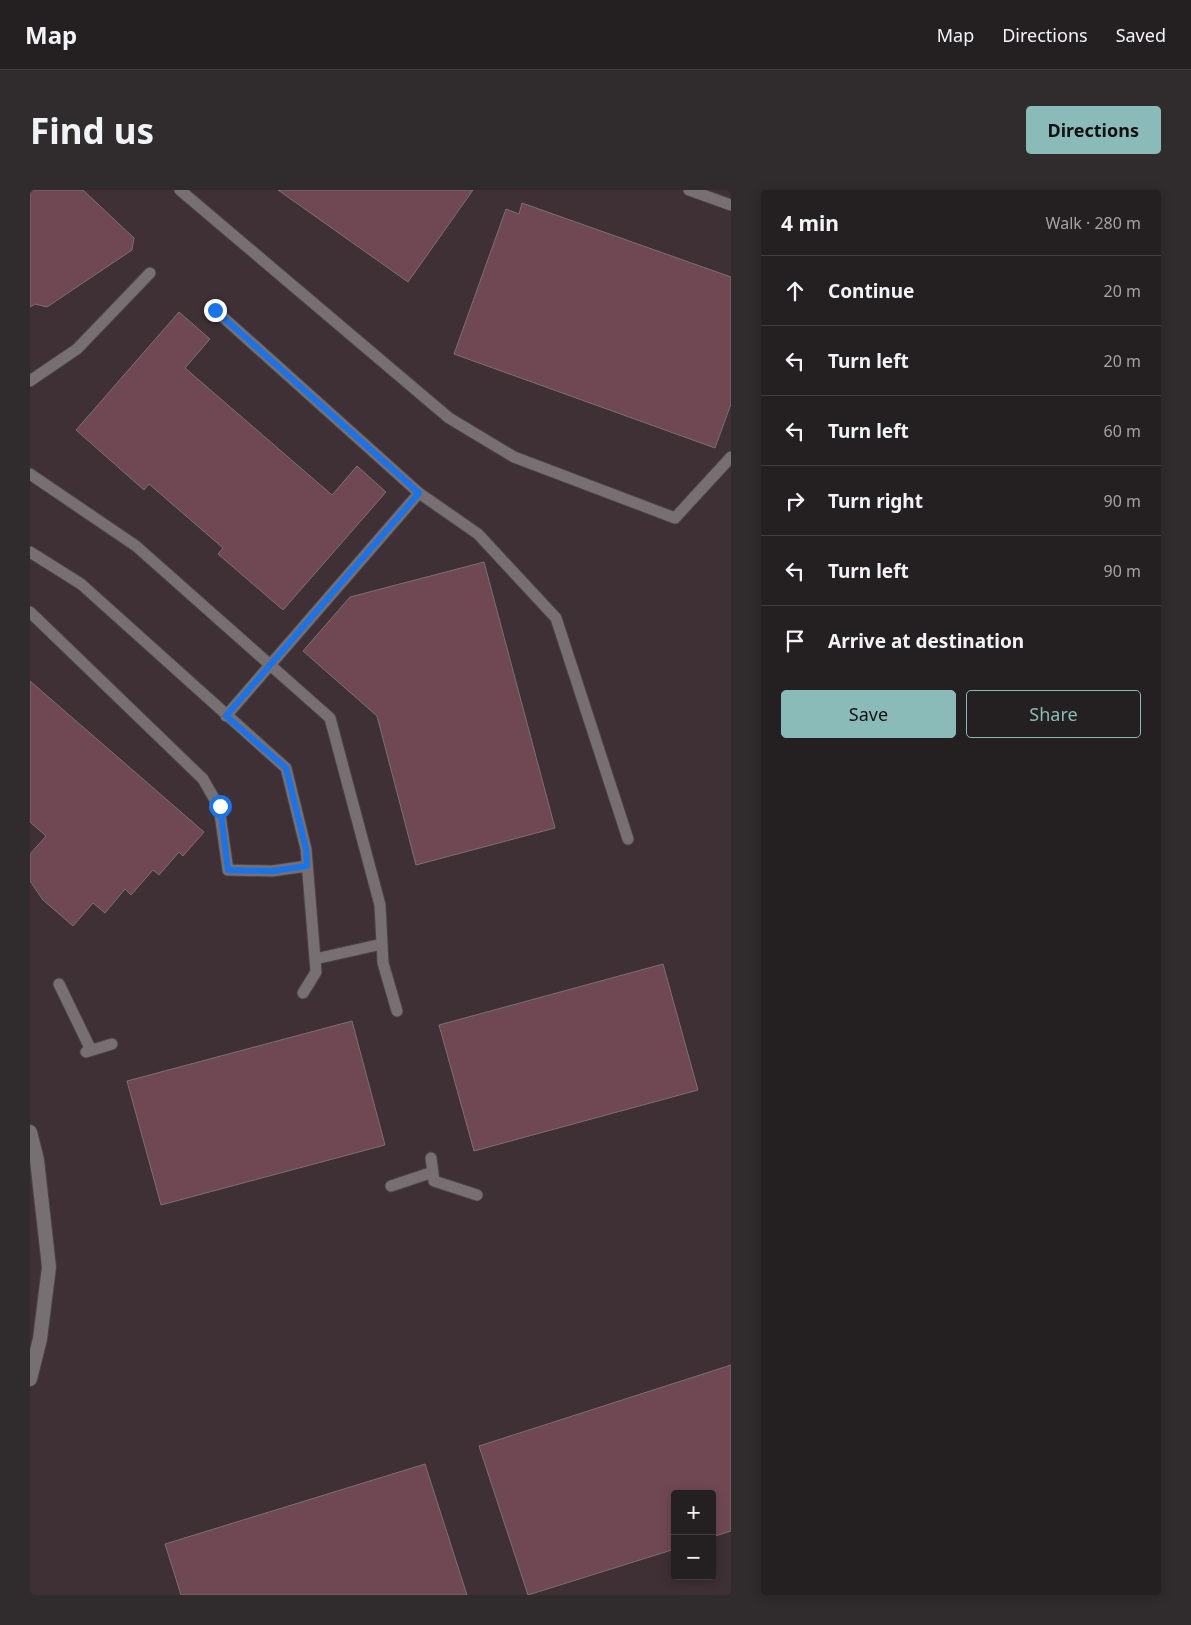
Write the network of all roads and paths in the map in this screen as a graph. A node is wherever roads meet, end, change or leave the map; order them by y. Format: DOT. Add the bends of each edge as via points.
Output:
graph roads {
  1 [pos="180,190"];
  2 [pos="689,190"];
  3 [pos="731,205"];
  4 [pos="150,273"];
  5 [pos="215,310"];
  6 [pos="30,381"];
  7 [pos="731,457"];
  8 [pos="30,474"];
  9 [pos="419,493"];
  10 [pos="30,552"];
  11 [pos="30,612"];
  12 [pos="270,665"];
  13 [pos="226,716"];
  14 [pos="628,839"];
  15 [pos="307,866"];
  16 [pos="382,944"];
  17 [pos="315,959"];
  18 [pos="60,984"];
  19 [pos="303,993"];
  20 [pos="397,1011"];
  21 [pos="112,1044"];
  22 [pos="30,1132"];
  23 [pos="431,1158"];
  24 [pos="432,1172"];
  25 [pos="391,1186"];
  26 [pos="477,1195"];
  27 [pos="30,1379"];
  1 -- 7 [label="lane" via="449,418 514,458 675,518"];
  2 -- 3 [label="lane"];
  4 -- 6 [label="lane" via="77,350"];
  5 -- 9 [label="lane"];
  8 -- 12 [label="lane" via="136,546"];
  9 -- 12 [label="lane"];
  9 -- 14 [label="lane" via="478,534 556,618"];
  10 -- 13 [label="lane" via="81,584"];
  11 -- 15 [label="lane" via="204,780 220,806 228,870 272,871"];
  12 -- 13 [label="lane"];
  12 -- 16 [label="lane" via="330,718 380,905"];
  13 -- 15 [label="lane" via="286,768 306,849"];
  15 -- 17 [label="lane"];
  16 -- 17 [label="lane"];
  16 -- 20 [label="lane" via="383,963"];
  17 -- 19 [label="lane" via="316,972"];
  18 -- 21 [label="lane" via="88,1051"];
  22 -- 27 [label="street" via="37,1160 49,1267 40,1339"];
  23 -- 24 [label="lane"];
  24 -- 25 [label="lane"];
  24 -- 26 [label="lane" via="434,1182"];
}
